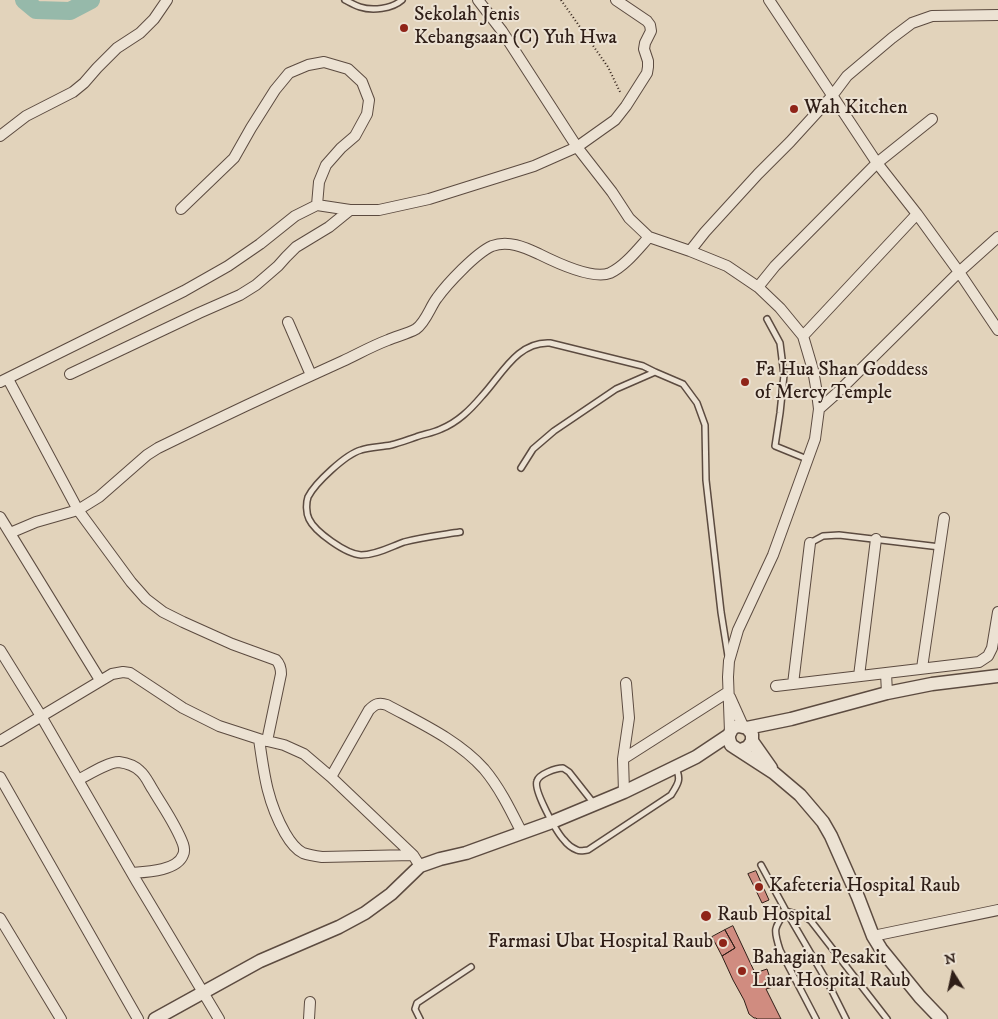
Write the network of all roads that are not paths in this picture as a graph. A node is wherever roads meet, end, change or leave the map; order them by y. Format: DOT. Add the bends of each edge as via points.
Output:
graph roads {
  1 [pos="167,0"];
  2 [pos="344,0"];
  3 [pos="402,0"];
  4 [pos="478,0"];
  5 [pos="616,0"];
  6 [pos="769,0"];
  7 [pos="998,15"];
  8 [pos="832,96"];
  9 [pos="932,119"];
  10 [pos="0,136"];
  11 [pos="577,147"];
  12 [pos="877,163"];
  13 [pos="317,205"];
  14 [pos="181,209"];
  15 [pos="350,210"];
  16 [pos="917,214"];
  17 [pos="649,237"];
  18 [pos="998,237"];
  19 [pos="690,251"];
  20 [pos="959,272"];
  21 [pos="758,287"];
  22 [pos="767,319"];
  23 [pos="288,322"];
  24 [pos="997,325"];
  25 [pos="803,336"];
  26 [pos="655,372"];
  27 [pos="70,374"];
  28 [pos="311,375"];
  29 [pos="4,381"];
  30 [pos="818,409"];
  31 [pos="808,459"];
  32 [pos="521,468"];
  33 [pos="78,510"];
  34 [pos="0,517"];
  35 [pos="944,518"];
  36 [pos="460,532"];
  37 [pos="10,533"];
  38 [pos="876,539"];
  39 [pos="810,542"];
  40 [pos="940,547"];
  41 [pos="998,612"];
  42 [pos="0,650"];
  43 [pos="729,661"];
  44 [pos="922,668"];
  45 [pos="886,673"];
  46 [pos="859,676"];
  47 [pos="998,676"];
  48 [pos="100,680"];
  49 [pos="626,683"];
  50 [pos="793,684"];
  51 [pos="776,686"];
  52 [pos="728,692"];
  53 [pos="887,693"];
  54 [pos="41,716"];
  55 [pos="749,733"];
  56 [pos="730,734"];
  57 [pos="263,740"];
  58 [pos="0,741"];
  59 [pos="736,748"];
  60 [pos="696,757"];
  61 [pos="623,759"];
  62 [pos="675,767"];
  63 [pos="774,773"];
  64 [pos="331,776"];
  65 [pos="0,777"];
  66 [pos="78,780"];
  67 [pos="624,792"];
  68 [pos="595,805"];
  69 [pos="552,822"];
  70 [pos="522,833"];
  71 [pos="416,861"];
  72 [pos="761,865"];
  73 [pos="132,873"];
  74 [pos="998,910"];
  75 [pos="786,911"];
  76 [pos="0,918"];
  77 [pos="873,936"];
  78 [pos="471,967"];
  79 [pos="204,992"];
  80 [pos="310,1002"];
  81 [pos="61,1019"];
  82 [pos="138,1019"];
  83 [pos="155,1019"];
  84 [pos="219,1019"];
  85 [pos="309,1019"];
  86 [pos="420,1019"];
  87 [pos="816,1019"];
  88 [pos="846,1019"];
  89 [pos="887,1019"];
  90 [pos="941,1019"];
  1 -- 10 [label="street" via="140,34 117,48 78,88 26,116"];
  2 -- 3 [label="lane" via="361,7 382,8"];
  4 -- 11 [label="street" via="502,31"];
  5 -- 11 [label="street" via="650,25 644,49 648,61 647,74 615,120"];
  6 -- 8 [label="street"];
  7 -- 8 [label="street" via="932,16 912,23 847,76"];
  8 -- 12 [label="street"];
  8 -- 19 [label="street"];
  9 -- 12 [label="street"];
  11 -- 15 [label="street" via="534,166 429,199 379,210"];
  11 -- 17 [label="street" via="629,218"];
  12 -- 16 [label="street"];
  12 -- 21 [label="street"];
  13 -- 14 [label="street" via="319,182 326,165 355,136 367,114 369,100 362,82 348,68 324,62 289,72 234,158"];
  13 -- 15 [label="street"];
  13 -- 29 [label="street" via="184,291"];
  15 -- 27 [label="street" via="296,247 256,285 240,295"];
  16 -- 20 [label="street"];
  16 -- 25 [label="street"];
  17 -- 19 [label="street"];
  17 -- 28 [label="street" via="616,269 609,274 596,275 519,245 491,247 474,259 436,298 416,328"];
  18 -- 20 [label="street"];
  19 -- 21 [label="street" via="727,266"];
  20 -- 24 [label="street"];
  20 -- 30 [label="street"];
  21 -- 25 [label="street"];
  22 -- 31 [label="lane" via="780,343 784,374 775,446"];
  23 -- 28 [label="street"];
  25 -- 30 [label="street" via="813,370"];
  26 -- 32 [label="lane" via="616,389 554,431 533,449"];
  26 -- 36 [label="lane" via="643,366 550,343 543,342 524,349 458,421 400,443 352,453 315,487 307,502 309,519 314,527 341,547 361,555 426,537"];
  26 -- 43 [label="lane" via="683,384 697,403 704,425 706,480"];
  28 -- 33 [label="street" via="158,448 99,497"];
  29 -- 33 [label="street"];
  30 -- 31 [label="street"];
  31 -- 43 [label="street" via="773,555 738,630"];
  33 -- 37 [label="street"];
  33 -- 57 [label="street" via="131,582 163,612 278,662 281,674"];
  34 -- 37 [label="street"];
  35 -- 40 [label="street"];
  37 -- 48 [label="street"];
  38 -- 39 [label="lane" via="839,535 823,536"];
  38 -- 40 [label="lane"];
  38 -- 46 [label="street"];
  39 -- 50 [label="street"];
  40 -- 44 [label="street"];
  41 -- 44 [label="street" via="988,656 979,662"];
  42 -- 54 [label="street"];
  43 -- 52 [label="street"];
  44 -- 45 [label="street"];
  45 -- 46 [label="street"];
  45 -- 53 [label="street"];
  46 -- 50 [label="street"];
  47 -- 53 [label="street"];
  48 -- 54 [label="street"];
  48 -- 57 [label="street" via="112,674 130,673 183,708 220,726"];
  49 -- 61 [label="street" via="628,718"];
  50 -- 51 [label="street"];
  52 -- 55 [label="street"];
  52 -- 56 [label="street"];
  52 -- 61 [label="street"];
  53 -- 55 [label="street"];
  54 -- 58 [label="street"];
  54 -- 66 [label="street"];
  55 -- 56 [label="street" via="735,727"];
  55 -- 59 [label="street" via="748,747"];
  55 -- 63 [label="street"];
  56 -- 59 [label="street" via="730,742"];
  56 -- 60 [label="street"];
  57 -- 64 [label="street" via="284,744 304,754"];
  57 -- 71 [label="street" via="271,804 288,838 301,852 322,857"];
  59 -- 60 [label="street"];
  59 -- 63 [label="street"];
  60 -- 62 [label="street"];
  61 -- 67 [label="street"];
  62 -- 67 [label="street"];
  62 -- 69 [label="lane" via="680,776 671,795 588,850 581,851 571,846"];
  63 -- 77 [label="street" via="800,795 823,822"];
  64 -- 70 [label="street" via="369,710 382,703 464,750 500,791"];
  64 -- 71 [label="street"];
  65 -- 82 [label="street"];
  66 -- 73 [label="street"];
  66 -- 73 [label="street" via="120,762 145,776 184,852 167,868"];
  67 -- 68 [label="street"];
  68 -- 69 [label="street"];
  68 -- 69 [label="lane" via="569,772 558,768 540,776 536,782 536,789"];
  69 -- 70 [label="street"];
  70 -- 71 [label="street" via="466,853"];
  71 -- 79 [label="street" via="391,894 365,913 260,961"];
  72 -- 75 [label="lane"];
  73 -- 79 [label="street"];
  74 -- 77 [label="street"];
  75 -- 87 [label="lane" via="776,925 776,939"];
  75 -- 88 [label="lane"];
  75 -- 89 [label="lane" via="811,921"];
  76 -- 81 [label="street"];
  77 -- 90 [label="street"];
  78 -- 86 [label="lane" via="417,1003 415,1010"];
  79 -- 83 [label="street"];
  79 -- 84 [label="street"];
  80 -- 85 [label="street"];
}
